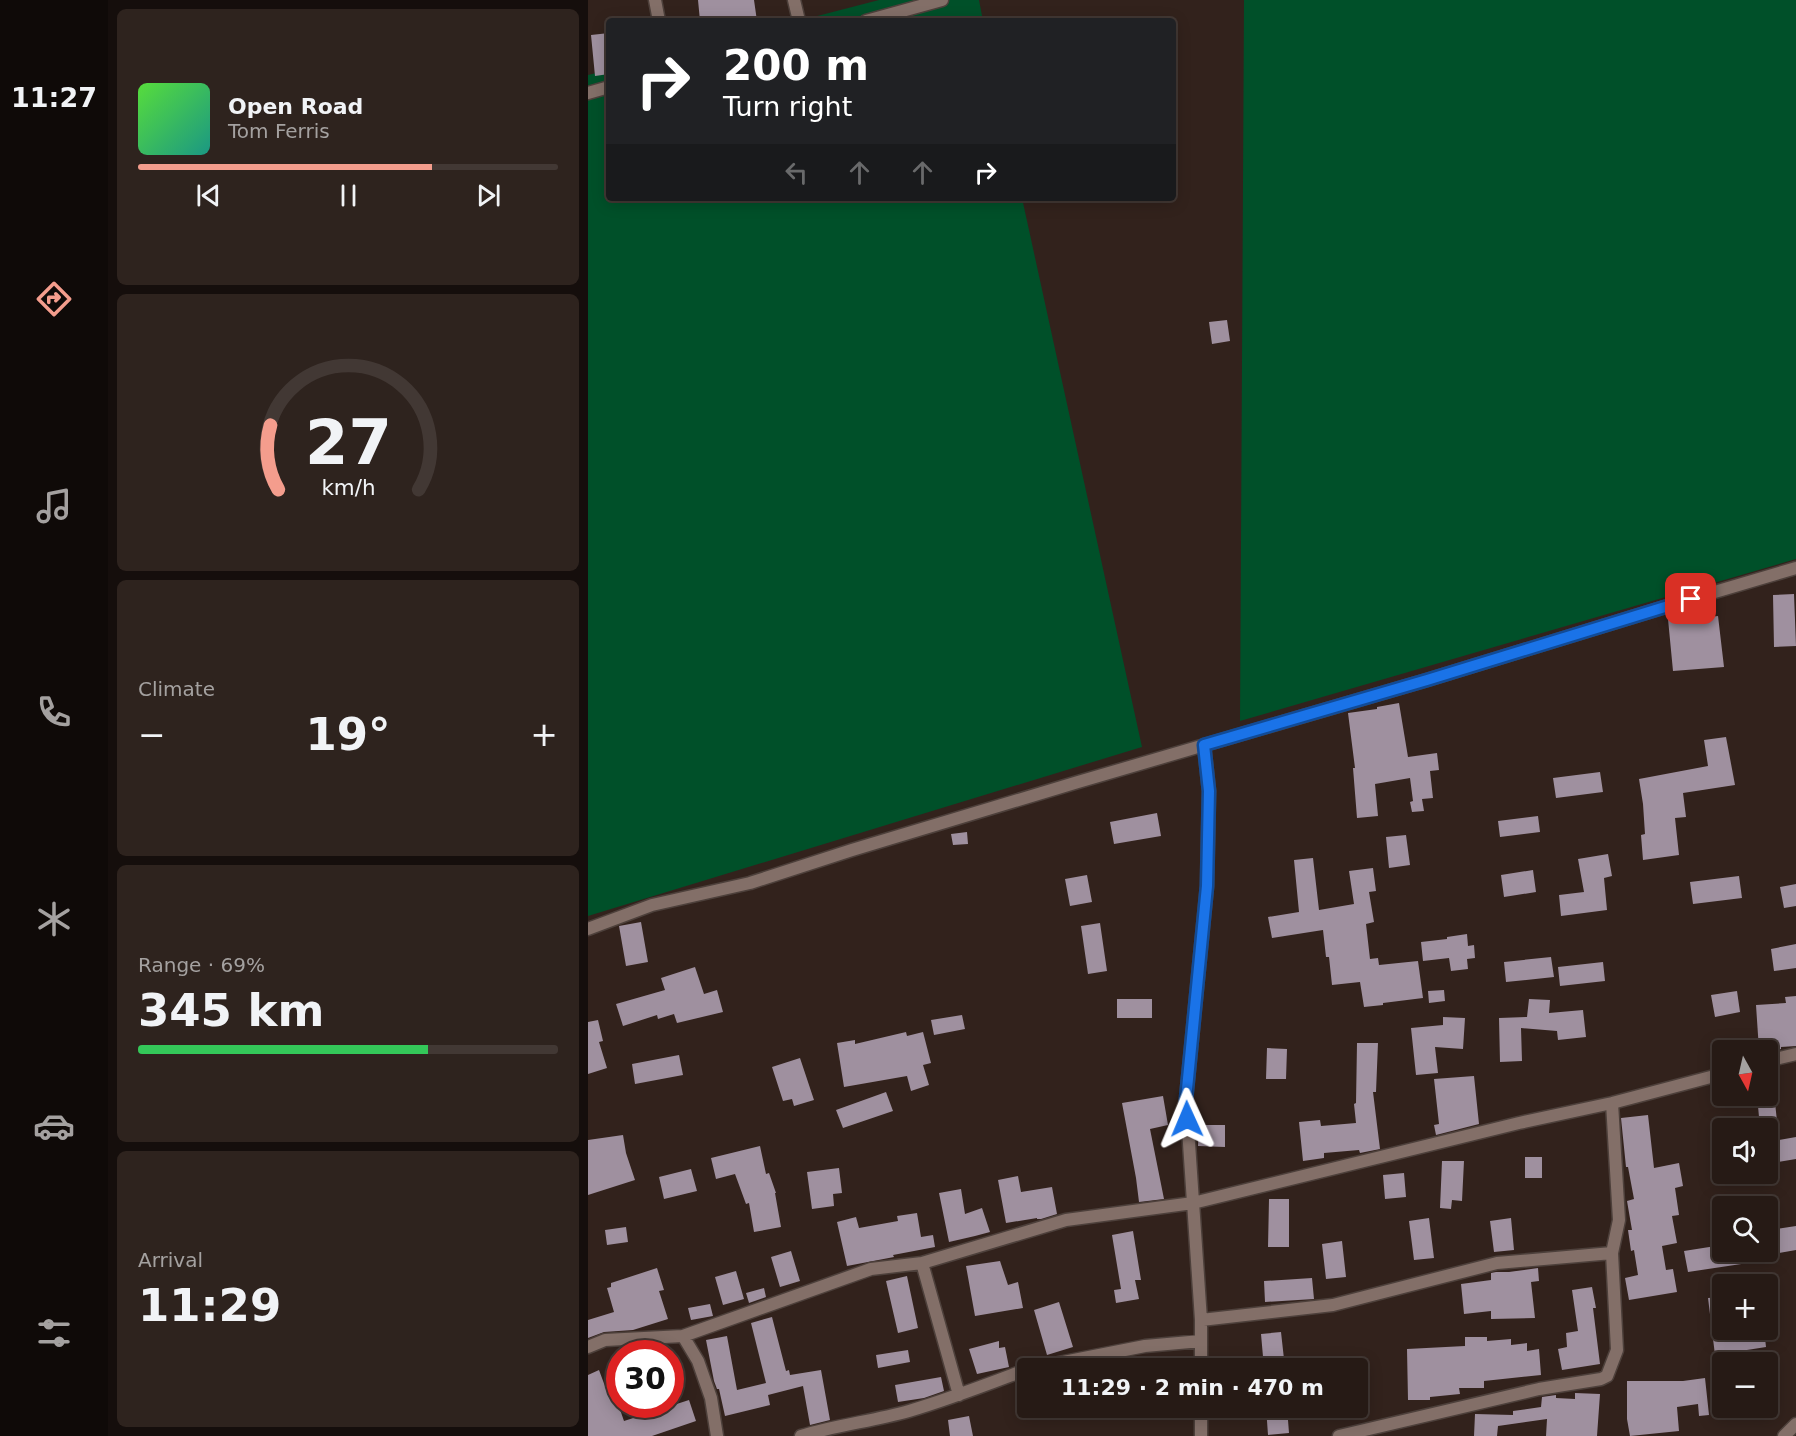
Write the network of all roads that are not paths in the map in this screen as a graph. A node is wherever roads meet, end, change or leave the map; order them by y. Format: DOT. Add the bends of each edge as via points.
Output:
graph roads {
  1 [pos="655,0"];
  2 [pos="794,0"];
  3 [pos="934,1"];
  4 [pos="658,18"];
  5 [pos="798,18"];
  6 [pos="876,18"];
  7 [pos="606,88"];
  8 [pos="588,93"];
  9 [pos="1796,568"];
  10 [pos="1204,745"];
  11 [pos="588,928"];
  12 [pos="1796,1054"];
  13 [pos="1778,1058"];
  14 [pos="1712,1077"];
  15 [pos="1612,1103"];
  16 [pos="1193,1203"];
  17 [pos="1612,1252"];
  18 [pos="922,1263"];
  19 [pos="1201,1320"];
  20 [pos="683,1336"];
  21 [pos="1202,1341"];
  22 [pos="588,1347"];
  23 [pos="1084,1358"];
  24 [pos="1201,1358"];
  25 [pos="1017,1373"];
  26 [pos="959,1395"];
  27 [pos="1201,1418"];
  28 [pos="1796,1424"];
  29 [pos="717,1436"];
  30 [pos="801,1436"];
  31 [pos="1201,1436"];
  32 [pos="1339,1436"];
  33 [pos="1784,1436"];
  1 -- 4 [label="street"];
  2 -- 5 [label="street"];
  3 -- 6 [label="street"];
  7 -- 8 [label="street"];
  9 -- 10 [label="street"];
  10 -- 11 [label="street" via="750,883 652,905"];
  10 -- 16 [label="street" via="1209,791 1207,886 1186,1099"];
  12 -- 13 [label="street"];
  14 -- 15 [label="street"];
  15 -- 16 [label="street"];
  15 -- 17 [label="street" via="1619,1220"];
  16 -- 18 [label="street" via="1066,1220"];
  16 -- 19 [label="street"];
  17 -- 19 [label="street" via="1497,1263 1333,1305"];
  17 -- 32 [label="street" via="1617,1350 1607,1376"];
  18 -- 20 [label="street" via="871,1269"];
  18 -- 26 [label="street"];
  19 -- 21 [label="street"];
  20 -- 22 [label="street" via="605,1340"];
  20 -- 29 [label="street" via="698,1361 711,1398"];
  21 -- 23 [label="street" via="1145,1346"];
  21 -- 24 [label="street"];
  25 -- 26 [label="street"];
  26 -- 30 [label="street"];
  27 -- 31 [label="street"];
  28 -- 33 [label="street"];
}
